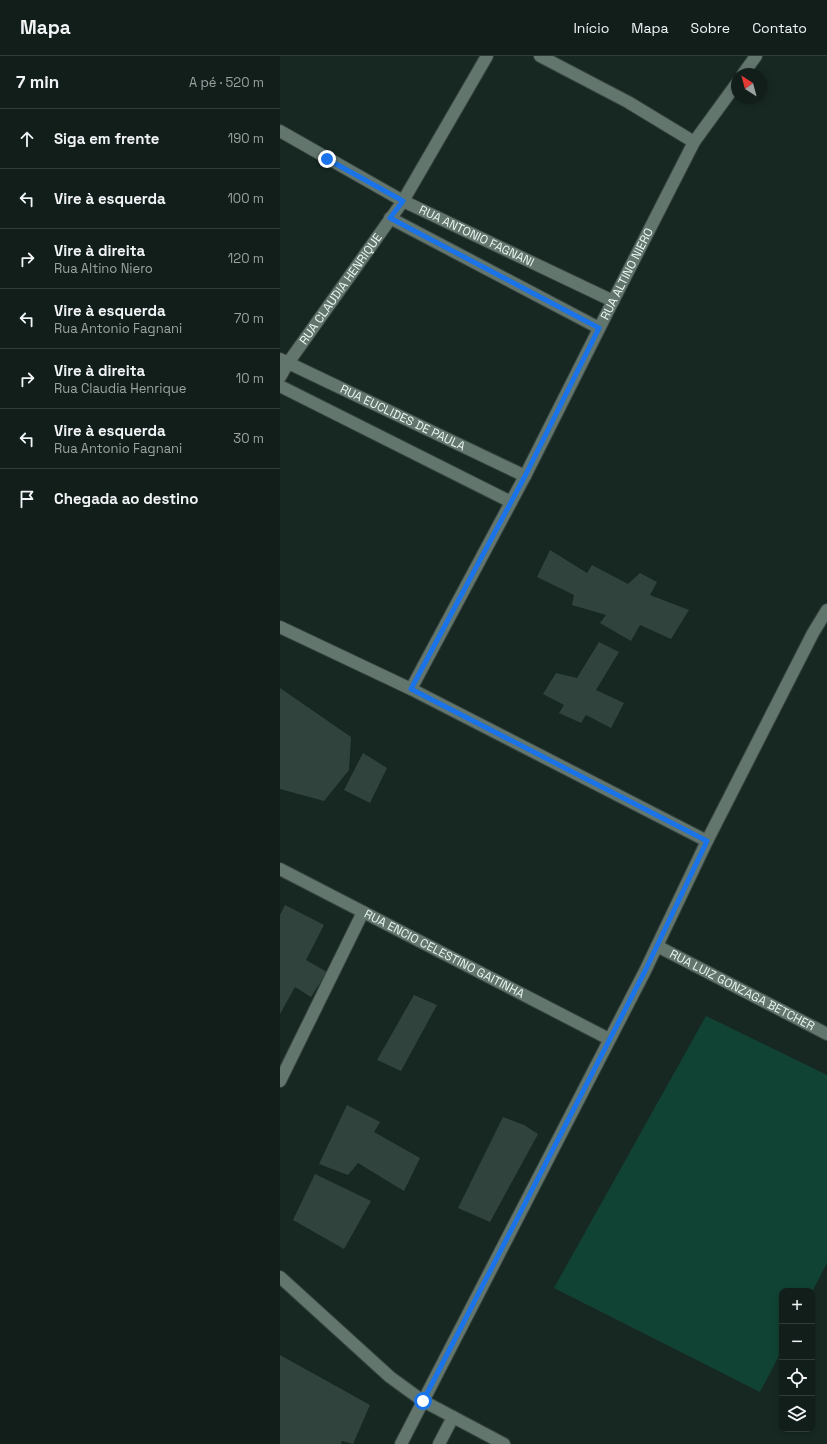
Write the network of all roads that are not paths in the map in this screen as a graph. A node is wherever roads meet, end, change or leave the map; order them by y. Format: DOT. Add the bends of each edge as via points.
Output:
graph roads {
  1 [pos="487,56"];
  2 [pos="540,56"];
  3 [pos="756,56"];
  4 [pos="747,68"];
  5 [pos="731,91"];
  6 [pos="280,131"];
  7 [pos="694,142"];
  8 [pos="403,201"];
  9 [pos="390,218"];
  10 [pos="613,301"];
  11 [pos="599,328"];
  12 [pos="284,361"];
  13 [pos="280,377"];
  14 [pos="280,386"];
  15 [pos="525,476"];
  16 [pos="510,502"];
  17 [pos="827,610"];
  18 [pos="280,627"];
  19 [pos="411,689"];
  20 [pos="707,841"];
  21 [pos="280,869"];
  22 [pos="363,912"];
  23 [pos="657,946"];
  24 [pos="827,1034"];
  25 [pos="609,1039"];
  26 [pos="280,1081"];
  27 [pos="280,1277"];
  28 [pos="423,1401"];
  29 [pos="453,1417"];
  30 [pos="401,1444"];
  31 [pos="440,1444"];
  32 [pos="504,1444"];
  1 -- 8 [label="street, RUA CLAUDIA HENRIQUE"];
  2 -- 7 [label="street" via="628,102"];
  3 -- 4 [label="street"];
  5 -- 7 [label="street, RUA ALTINO NIERO"];
  6 -- 8 [label="street, RUA ANTONIO FAGNANI"];
  7 -- 10 [label="street, RUA ALTINO NIERO"];
  8 -- 9 [label="street, RUA CLAUDIA HENRIQUE"];
  8 -- 10 [label="street, RUA ANTONIO FAGNANI"];
  9 -- 11 [label="street, RUA ANTONIO FAGNANI"];
  9 -- 12 [label="street, RUA CLAUDIA HENRIQUE"];
  10 -- 11 [label="street, RUA ALTINO NIERO"];
  11 -- 15 [label="street, RUA ALTINO NIERO"];
  12 -- 13 [label="street, RUA CLAUDIA HENRIQUE"];
  12 -- 15 [label="street, RUA EUCLIDES DE PAULA"];
  14 -- 16 [label="street"];
  15 -- 16 [label="street, RUA ALTINO NIERO"];
  16 -- 19 [label="street, RUA ALTINO NIERO"];
  17 -- 20 [label="street"];
  18 -- 19 [label="street"];
  19 -- 20 [label="street"];
  20 -- 23 [label="street"];
  21 -- 22 [label="street, RUA ENCIO CELESTINO GAITINHA"];
  22 -- 25 [label="street, RUA ENCIO CELESTINO GAITINHA"];
  22 -- 26 [label="street"];
  23 -- 24 [label="street, RUA LUIZ GONZAGA BETCHER"];
  23 -- 25 [label="street"];
  25 -- 28 [label="street"];
  27 -- 28 [label="street" via="390,1377"];
  28 -- 29 [label="street"];
  28 -- 30 [label="street"];
  29 -- 31 [label="street"];
  29 -- 32 [label="street"];
}
